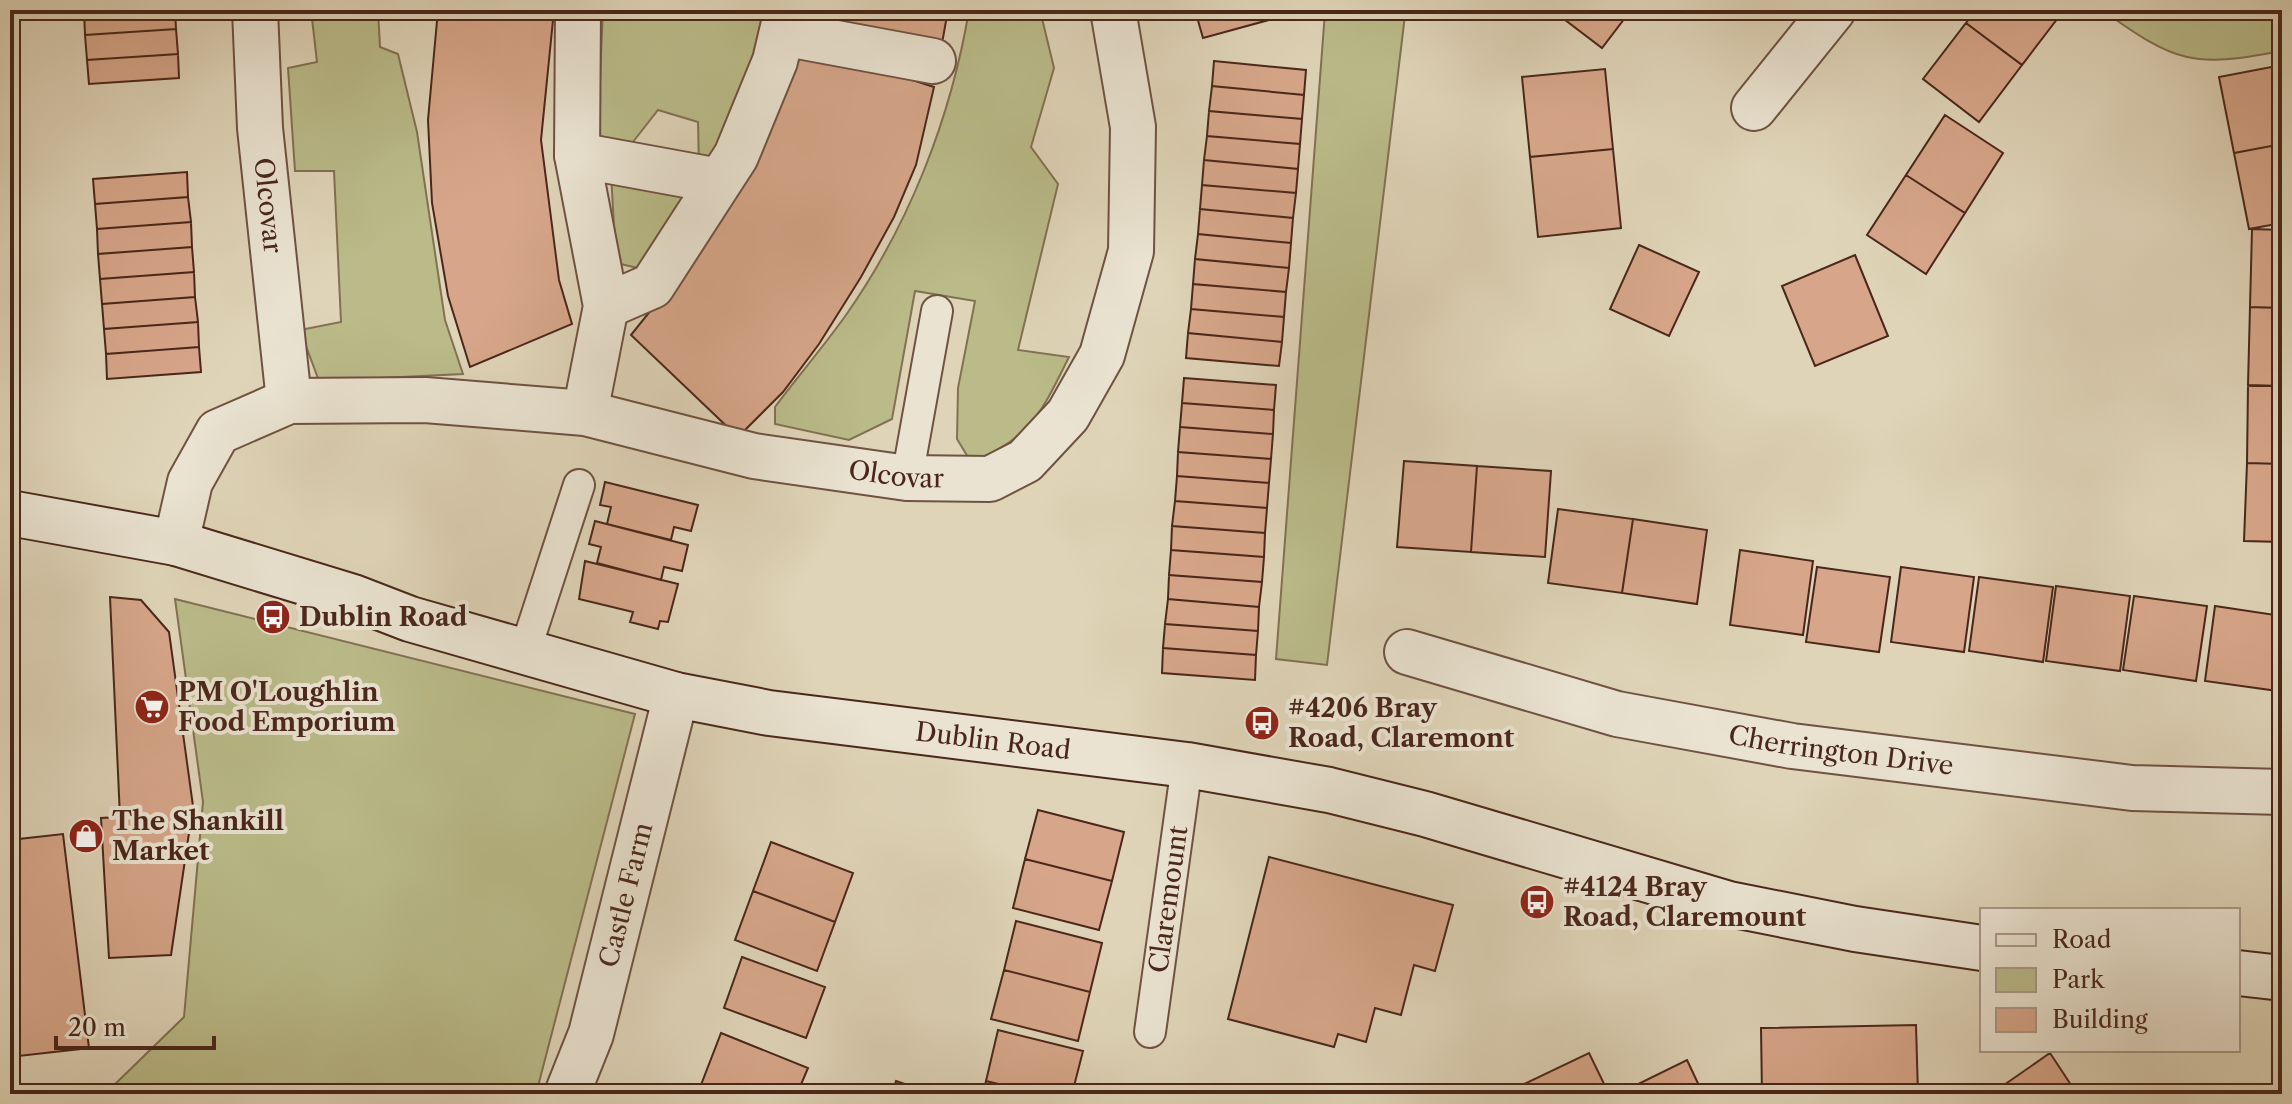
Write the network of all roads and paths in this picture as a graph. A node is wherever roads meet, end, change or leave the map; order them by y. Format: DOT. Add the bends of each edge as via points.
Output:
graph roads {
  1 [pos="255,10"];
  2 [pos="578,10"];
  3 [pos="1113,10"];
  4 [pos="1833,10"];
  5 [pos="785,16"];
  6 [pos="933,61"];
  7 [pos="1754,108"];
  8 [pos="577,155"];
  9 [pos="719,181"];
  10 [pos="606,306"];
  11 [pos="937,311"];
  12 [pos="289,401"];
  13 [pos="585,413"];
  14 [pos="907,478"];
  15 [pos="579,485"];
  16 [pos="10,513"];
  17 [pos="176,543"];
  18 [pos="525,651"];
  19 [pos="1407,652"];
  20 [pos="676,695"];
  21 [pos="1187,765"];
  22 [pos="2282,792"];
  23 [pos="1980,948"];
  24 [pos="2240,973"];
  25 [pos="2282,978"];
  26 [pos="1150,1032"];
  27 [pos="567,1094"];
  1 -- 12 [label="street, Olcovar" via="260,128"];
  2 -- 8 [label="street"];
  3 -- 14 [label="street, Olcovar" via="1133,127 1131,251 1102,355 1068,415 1025,461 990,479"];
  4 -- 7 [label="street"];
  5 -- 6 [label="street"];
  5 -- 9 [label="street" via="775,61 736,156"];
  8 -- 9 [label="street"];
  8 -- 10 [label="street"];
  9 -- 10 [label="street" via="652,286"];
  10 -- 13 [label="street"];
  11 -- 14 [label="lane"];
  12 -- 13 [label="street, Olcovar" via="425,400"];
  12 -- 17 [label="street, Olcovar" via="218,432 190,482"];
  13 -- 14 [label="street, Olcovar" via="754,456"];
  15 -- 18 [label="lane"];
  16 -- 17 [label="street, Dublin Road"];
  17 -- 18 [label="street, Dublin Road"];
  18 -- 20 [label="street, Dublin Road"];
  19 -- 22 [label="street, Cherrington Drive" via="1617,714 1792,746 2132,788"];
  20 -- 21 [label="street, Dublin Road" via="769,713"];
  20 -- 27 [label="street, Castle Farm" via="591,1034"];
  21 -- 23 [label="street, Dublin Road" via="1329,790 1425,814 1729,904"];
  21 -- 26 [label="lane, Claremount"];
  24 -- 25 [label="street"];
}
